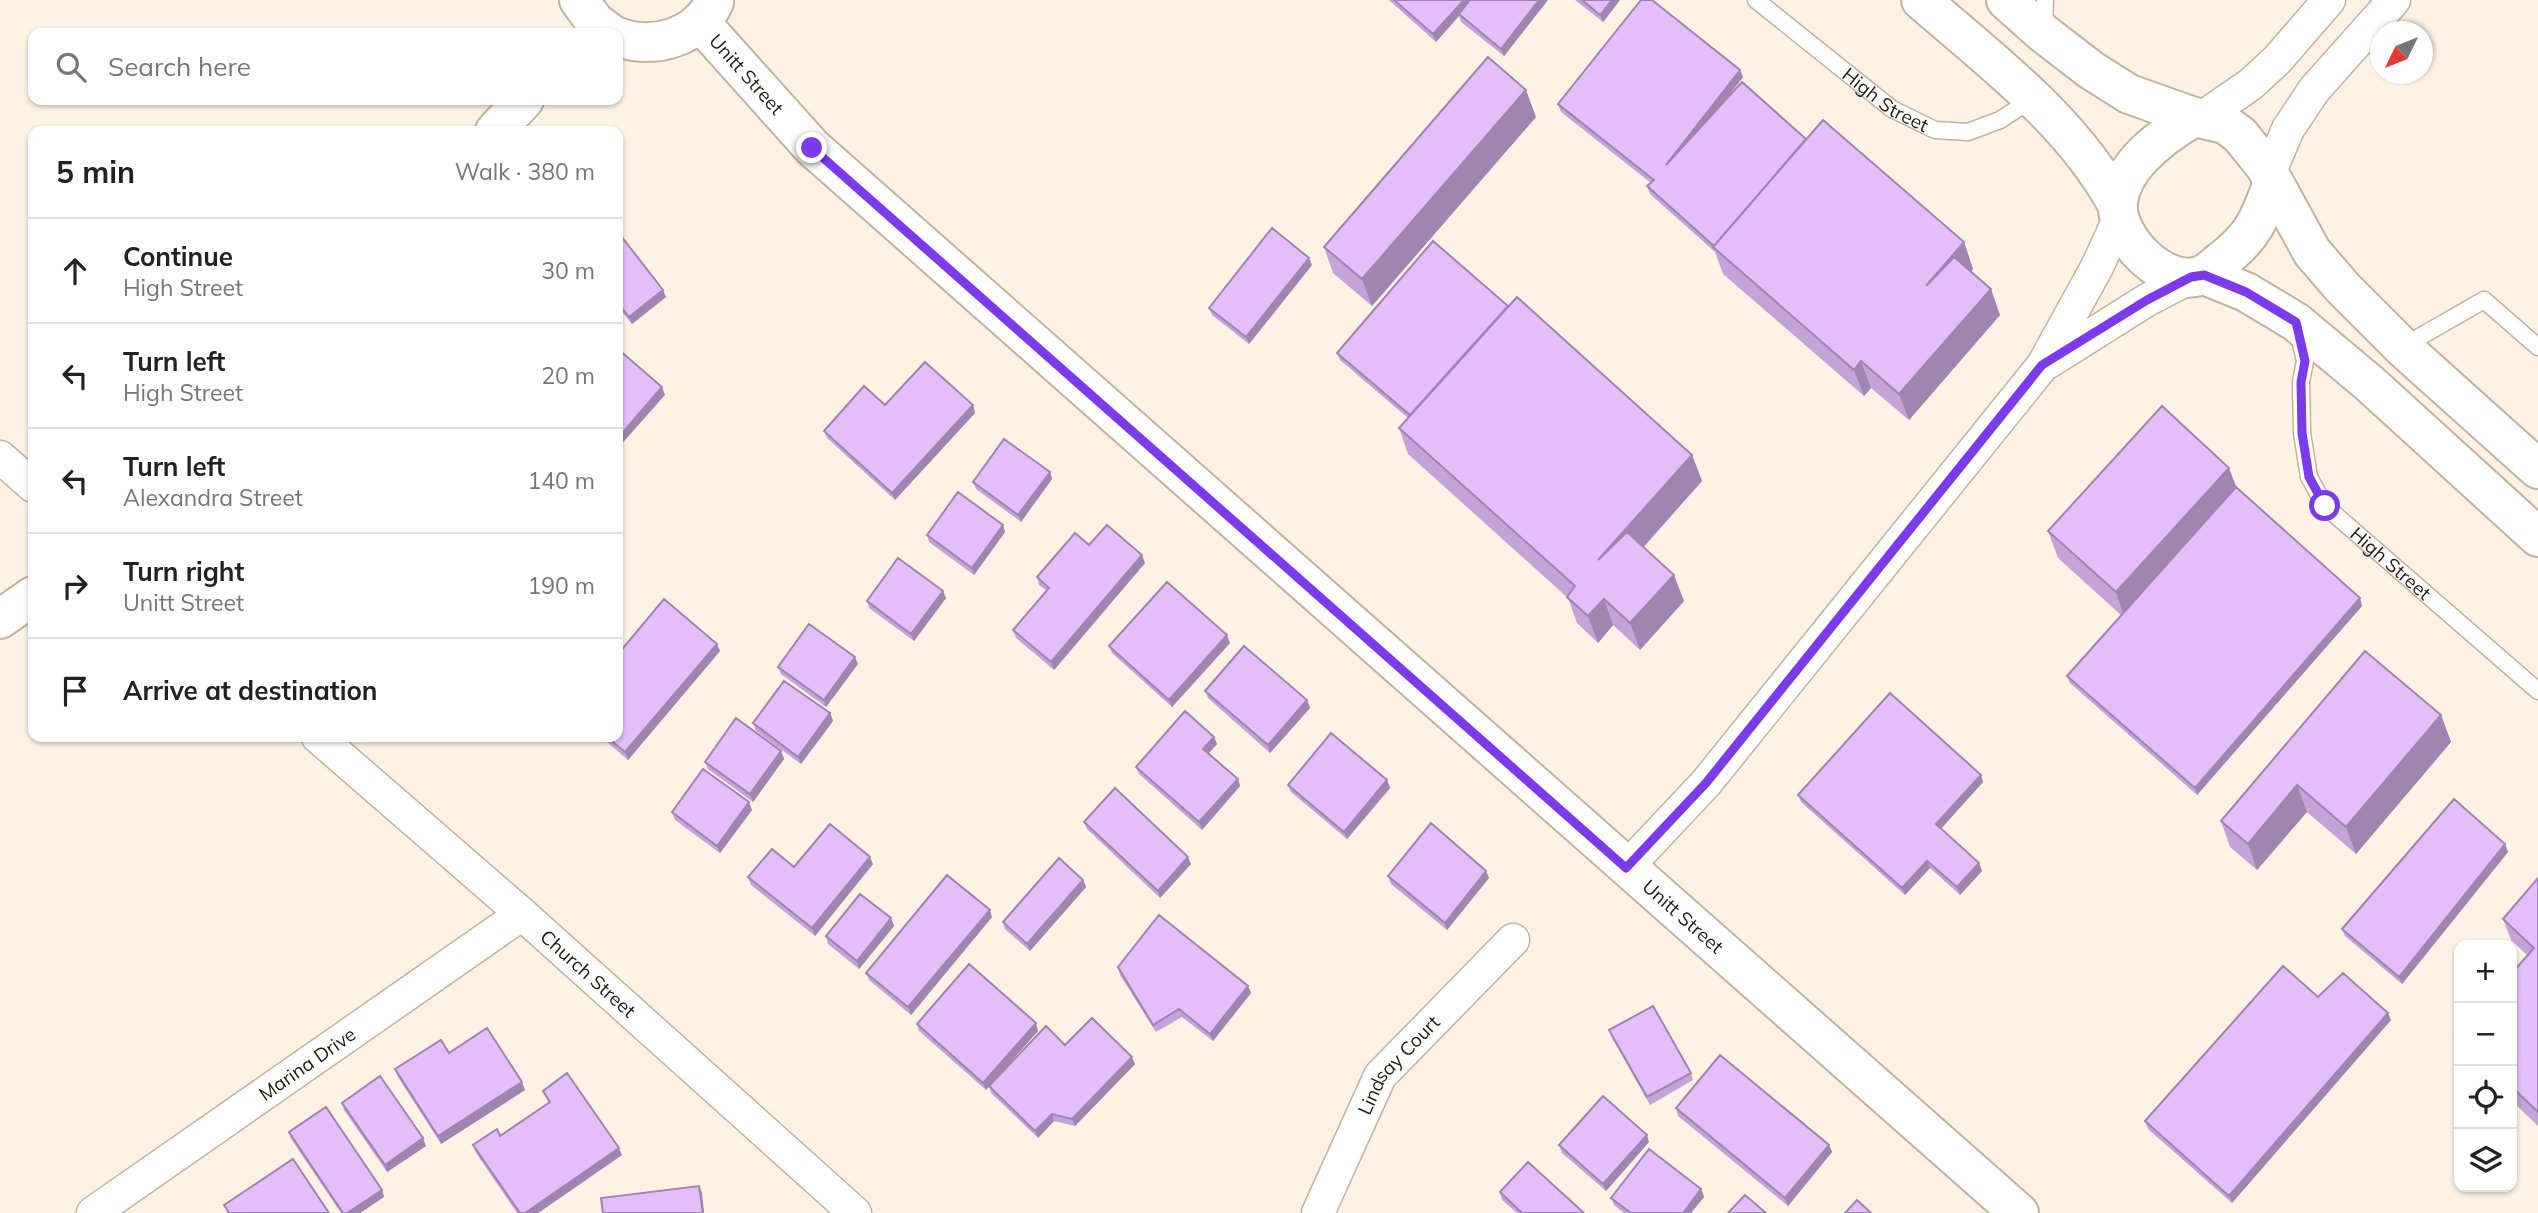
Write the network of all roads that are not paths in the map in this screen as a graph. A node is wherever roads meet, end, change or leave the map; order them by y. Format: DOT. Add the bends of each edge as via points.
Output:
graph roads {
  1 [pos="1756,0"];
  2 [pos="1922,0"];
  3 [pos="2006,0"];
  4 [pos="2329,0"];
  5 [pos="2394,0"];
  6 [pos="707,11"];
  7 [pos="2044,17"];
  8 [pos="623,35"];
  9 [pos="2034,98"];
  10 [pos="519,105"];
  11 [pos="2198,118"];
  12 [pos="500,126"];
  13 [pos="2271,178"];
  14 [pos="2119,211"];
  15 [pos="2197,276"];
  16 [pos="2296,322"];
  17 [pos="2402,346"];
  18 [pos="2538,346"];
  19 [pos="2042,365"];
  20 [pos="0,457"];
  21 [pos="2538,469"];
  22 [pos="28,482"];
  23 [pos="2538,537"];
  24 [pos="28,599"];
  25 [pos="0,619"];
  26 [pos="2538,691"];
  27 [pos="324,742"];
  28 [pos="1626,868"];
  29 [pos="522,914"];
  30 [pos="1513,940"];
  31 [pos="93,1213"];
  32 [pos="855,1213"];
  33 [pos="1318,1213"];
  34 [pos="2019,1213"];
  1 -- 9 [label="lane, High Street" via="1892,108 1935,130 1968,132 2000,120"];
  2 -- 9 [label="street"];
  3 -- 7 [label="street"];
  4 -- 11 [label="street" via="2260,76"];
  5 -- 13 [label="street" via="2314,90 2288,129"];
  6 -- 8 [label="street" via="674,39 647,44"];
  6 -- 28 [label="street, Unitt Street" via="812,148"];
  7 -- 11 [label="street" via="2091,70 2129,94"];
  9 -- 14 [label="street" via="2089,158"];
  10 -- 12 [label="street"];
  11 -- 13 [label="street" via="2225,124 2240,135"];
  11 -- 14 [label="street" via="2158,141 2140,159 2125,180"];
  13 -- 15 [label="street" via="2262,213 2249,236"];
  13 -- 17 [label="street" via="2312,251"];
  14 -- 15 [label="street" via="2125,232 2141,255 2163,272"];
  14 -- 19 [label="street" via="2097,267"];
  15 -- 16 [label="street" via="2246,292"];
  15 -- 19 [label="street" via="2147,300"];
  16 -- 23 [label="street"];
  16 -- 26 [label="lane, High Street" via="2305,361 2302,433 2309,477 2325,506"];
  17 -- 18 [label="lane" via="2484,300"];
  17 -- 21 [label="street"];
  19 -- 28 [label="street" via="1706,783"];
  20 -- 22 [label="street"];
  24 -- 25 [label="street"];
  27 -- 29 [label="street, Church Street"];
  28 -- 34 [label="street, Unitt Street"];
  29 -- 31 [label="street, Marina Drive"];
  29 -- 32 [label="street, Church Street"];
  30 -- 33 [label="street, Lindsay Court" via="1380,1076"];
}
